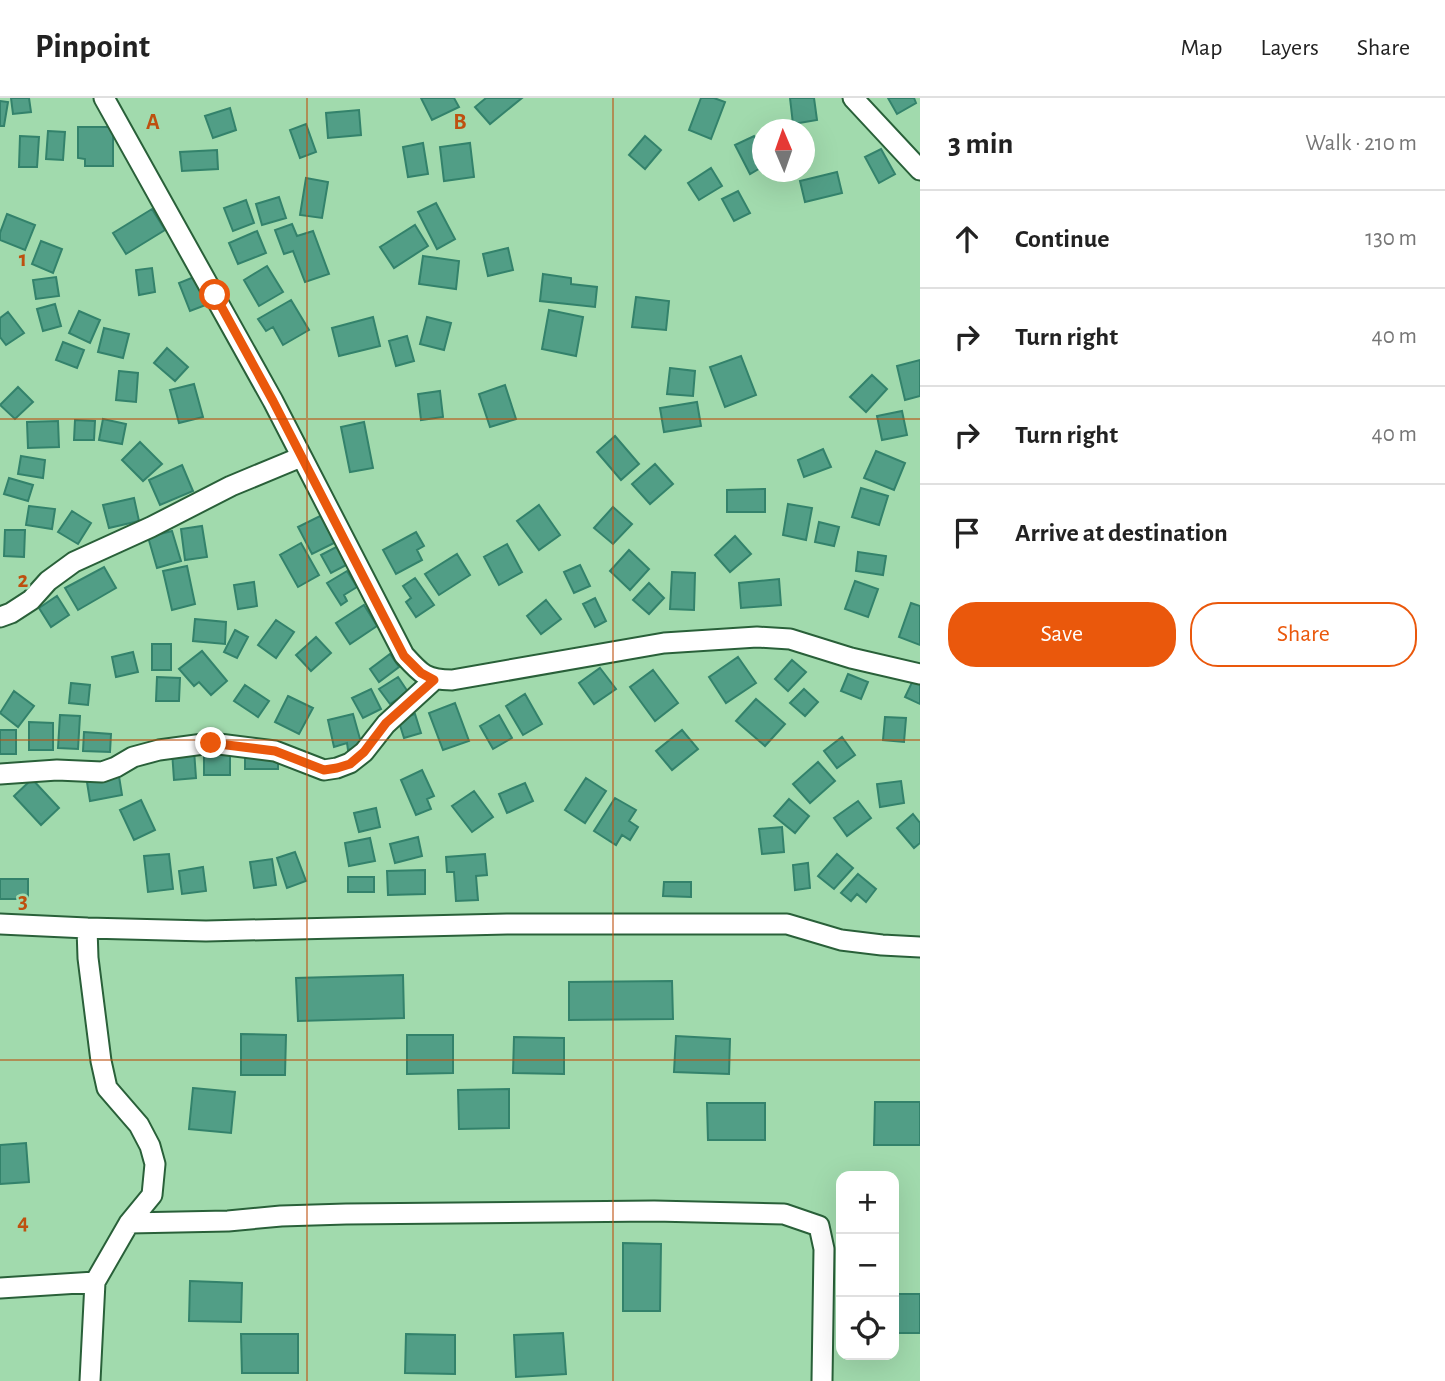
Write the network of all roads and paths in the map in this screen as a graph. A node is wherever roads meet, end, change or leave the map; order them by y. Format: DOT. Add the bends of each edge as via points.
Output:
graph roads {
  1 [pos="104,98"];
  2 [pos="853,98"];
  3 [pos="920,169"];
  4 [pos="301,457"];
  5 [pos="0,617"];
  6 [pos="920,674"];
  7 [pos="434,680"];
  8 [pos="0,774"];
  9 [pos="0,924"];
  10 [pos="87,928"];
  11 [pos="920,947"];
  12 [pos="128,1223"];
  13 [pos="94,1282"];
  14 [pos="0,1288"];
  15 [pos="90,1381"];
  16 [pos="822,1381"];
  1 -- 4 [label="street"];
  2 -- 3 [label="street"];
  4 -- 5 [label="street" via="74,562 31,600"];
  4 -- 7 [label="street" via="404,656"];
  6 -- 7 [label="street" via="790,639 757,637 664,643"];
  7 -- 8 [label="street" via="386,723 364,752 337,768 324,770 275,751 211,743 159,750 102,772"];
  9 -- 10 [label="street"];
  10 -- 11 [label="street" via="206,931 787,924 841,940"];
  10 -- 12 [label="street" via="107,1088 139,1125 155,1164 152,1195"];
  12 -- 13 [label="street"];
  12 -- 16 [label="street" via="471,1211 785,1214 819,1226 824,1249"];
  13 -- 14 [label="street"];
  13 -- 15 [label="street"];
}
